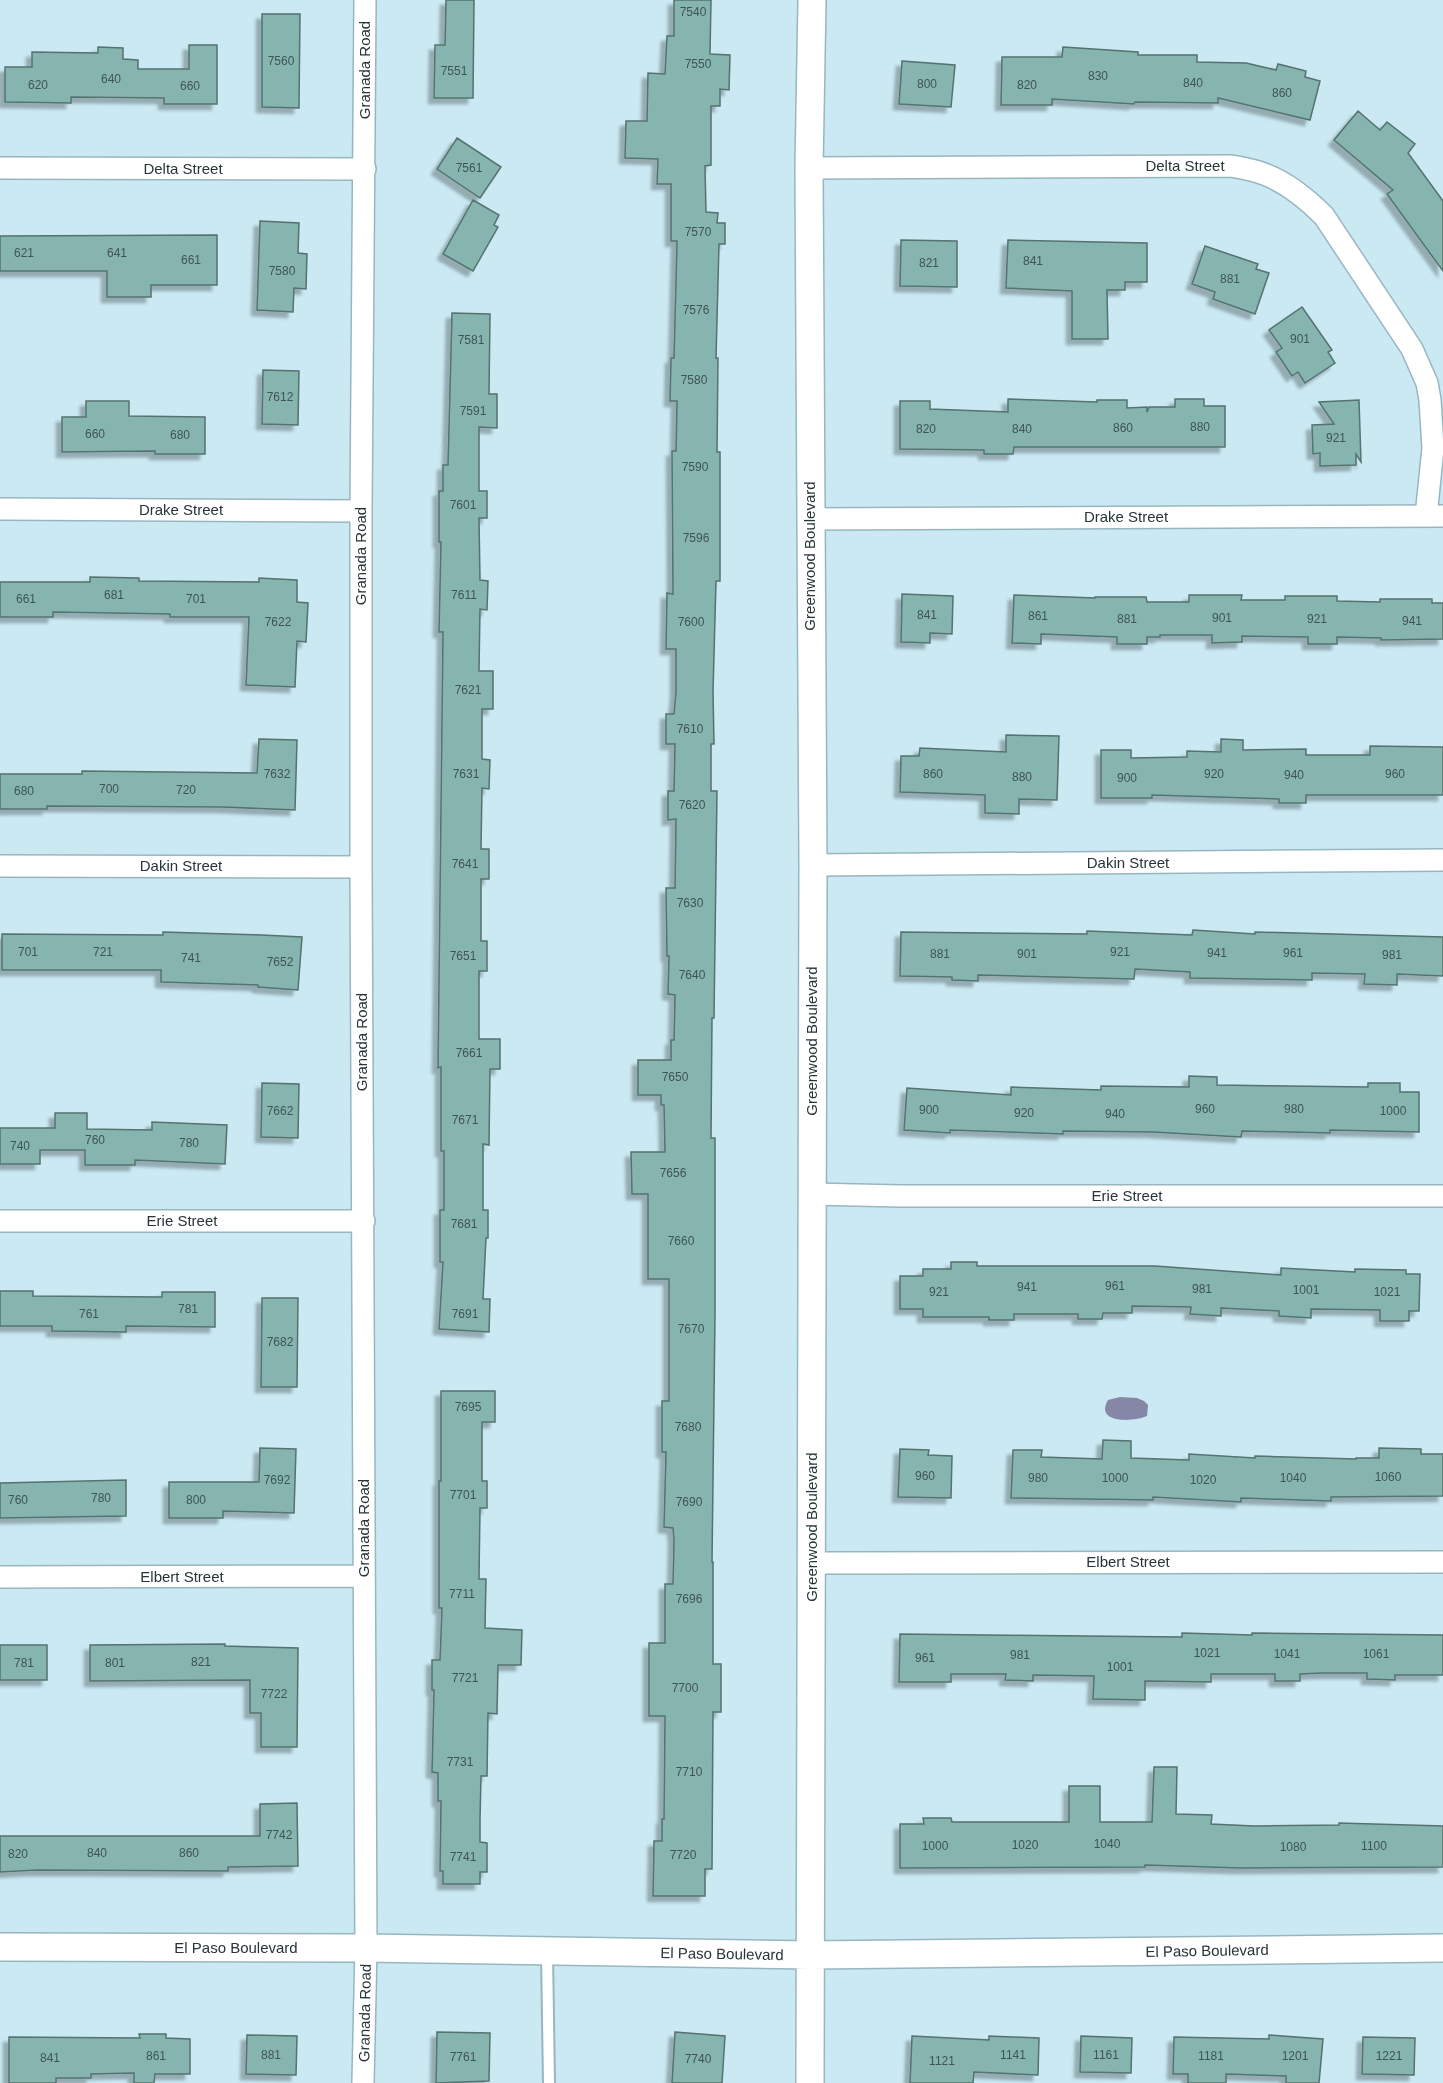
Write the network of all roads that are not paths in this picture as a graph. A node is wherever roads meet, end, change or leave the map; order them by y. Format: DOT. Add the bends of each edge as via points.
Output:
graph roads {
  1 [pos="365,0"];
  2 [pos="812,0"];
  3 [pos="0,168"];
  4 [pos="810,168"];
  5 [pos="365,170"];
  6 [pos="0,509"];
  7 [pos="361,511"];
  8 [pos="1435,516"];
  9 [pos="810,519"];
  10 [pos="1443,861"];
  11 [pos="813,865"];
  12 [pos="0,866"];
  13 [pos="361,867"];
  14 [pos="811,1194"];
  15 [pos="1443,1196"];
  16 [pos="0,1221"];
  17 [pos="364,1221"];
  18 [pos="1443,1562"];
  19 [pos="812,1563"];
  20 [pos="0,1576"];
  21 [pos="364,1576"];
  22 [pos="0,1947"];
  23 [pos="366,1948"];
  24 [pos="1443,1948"];
  25 [pos="547,1952"];
  26 [pos="811,1955"];
  27 [pos="363,2083"];
  28 [pos="549,2083"];
  29 [pos="810,2083"];
  1 -- 5 [label="street, Granada Road"];
  2 -- 4 [label="street, Greenwood Boulevard"];
  3 -- 5 [label="street, Delta Street"];
  4 -- 8 [label="street, Delta Street" via="1231,166 1263,173 1281,182 1324,216 1412,349 1430,400"];
  4 -- 9 [label="street, Greenwood Boulevard"];
  5 -- 7 [label="street, Granada Road"];
  6 -- 7 [label="street, Drake Street"];
  7 -- 13 [label="street, Granada Road"];
  8 -- 9 [label="street, Drake Street"];
  9 -- 11 [label="street, Greenwood Boulevard"];
  10 -- 11 [label="street, Dakin Street"];
  11 -- 14 [label="street, Greenwood Boulevard"];
  12 -- 13 [label="street, Dakin Street"];
  13 -- 17 [label="street, Granada Road"];
  14 -- 15 [label="street, Erie Street"];
  14 -- 19 [label="street, Greenwood Boulevard"];
  16 -- 17 [label="street, Erie Street"];
  17 -- 21 [label="street, Granada Road"];
  18 -- 19 [label="street, Elbert Street"];
  19 -- 26 [label="street, Greenwood Boulevard"];
  20 -- 21 [label="street, Elbert Street"];
  21 -- 23 [label="street, Granada Road"];
  22 -- 23 [label="street, El Paso Boulevard"];
  23 -- 25 [label="street, El Paso Boulevard"];
  23 -- 27 [label="street, Granada Road"];
  24 -- 26 [label="street, El Paso Boulevard"];
  25 -- 26 [label="street, El Paso Boulevard"];
  25 -- 28 [label="lane"];
  26 -- 29 [label="street, Greenwood Boulevard"];
}
